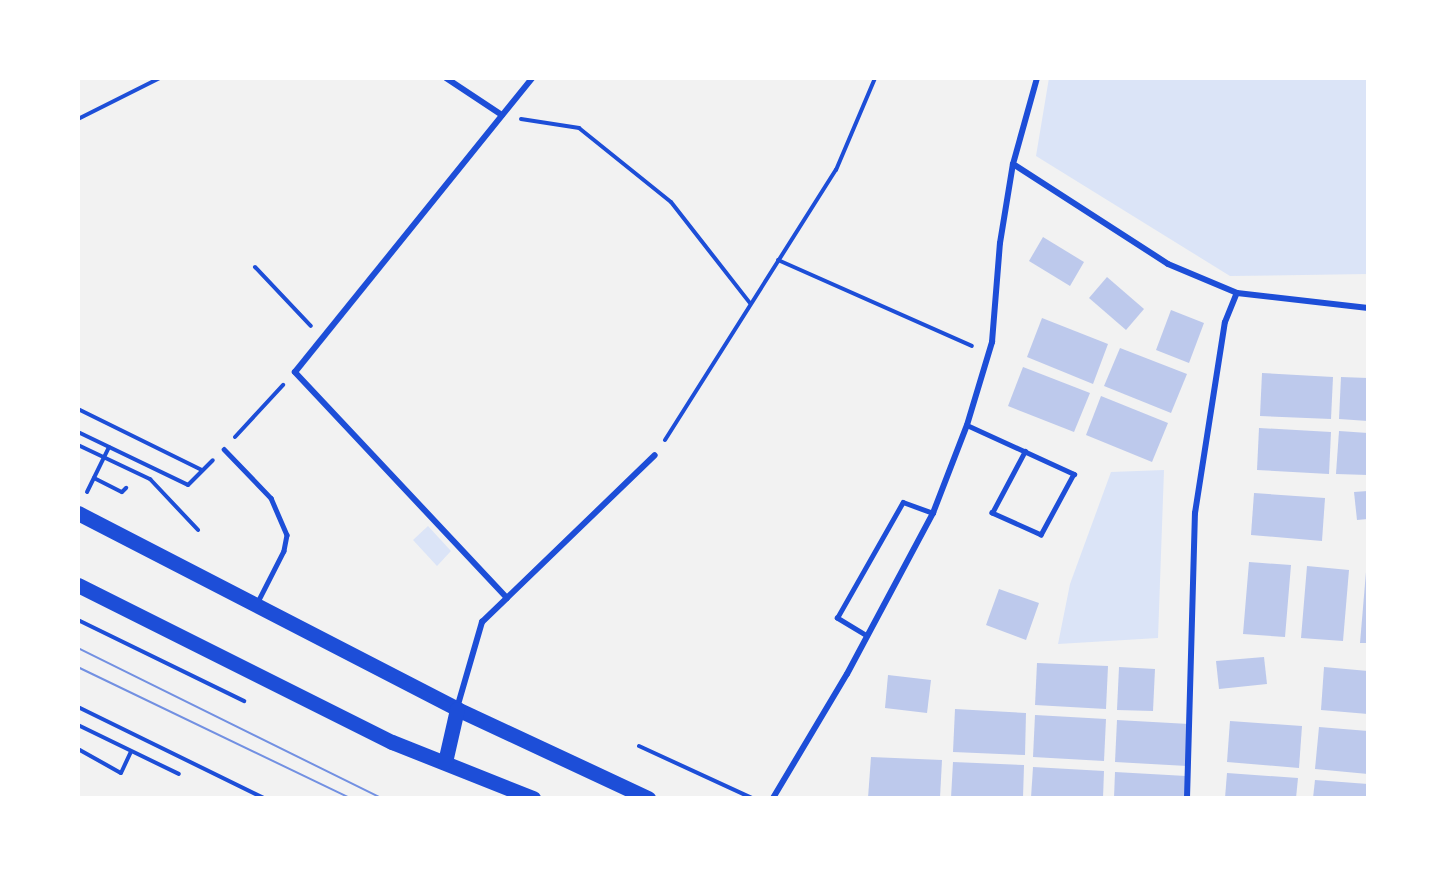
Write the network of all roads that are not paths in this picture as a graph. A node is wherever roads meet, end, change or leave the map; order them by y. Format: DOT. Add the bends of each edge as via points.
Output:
graph roads {
  1 [pos="446,78"];
  2 [pos="532,78"];
  3 [pos="1037,78"];
  4 [pos="502,116"];
  5 [pos="1013,164"];
  6 [pos="1237,293"];
  7 [pos="1368,308"];
  8 [pos="967,425"];
  9 [pos="224,449"];
  10 [pos="1024,451"];
  11 [pos="655,456"];
  12 [pos="81,506"];
  13 [pos="933,513"];
  14 [pos="78,585"];
  15 [pos="507,598"];
  16 [pos="257,604"];
  17 [pos="867,636"];
  18 [pos="457,709"];
  19 [pos="445,762"];
  20 [pos="532,798"];
  21 [pos="648,798"];
  22 [pos="773,798"];
  23 [pos="1187,798"];
  1 -- 4 [label="street"];
  2 -- 4 [label="street"];
  3 -- 5 [label="street"];
  4 -- 15 [label="street" via="294,372"];
  5 -- 6 [label="street" via="1168,264"];
  5 -- 8 [label="street" via="989,353"];
  6 -- 7 [label="street"];
  6 -- 23 [label="street" via="1225,322 1195,513"];
  8 -- 10 [label="lane"];
  8 -- 13 [label="street"];
  9 -- 16 [label="lane" via="271,498 288,535"];
  10 -- 10 [label="lane" via="1074,474 1041,535 992,513"];
  11 -- 15 [label="street"];
  12 -- 16 [label="main road"];
  13 -- 17 [label="street"];
  13 -- 17 [label="lane" via="903,502 837,618"];
  14 -- 19 [label="main road" via="392,742"];
  15 -- 18 [label="street" via="482,622"];
  16 -- 18 [label="main road"];
  17 -- 22 [label="street"];
  18 -- 19 [label="main road"];
  18 -- 21 [label="main road"];
  19 -- 20 [label="main road"];
}
